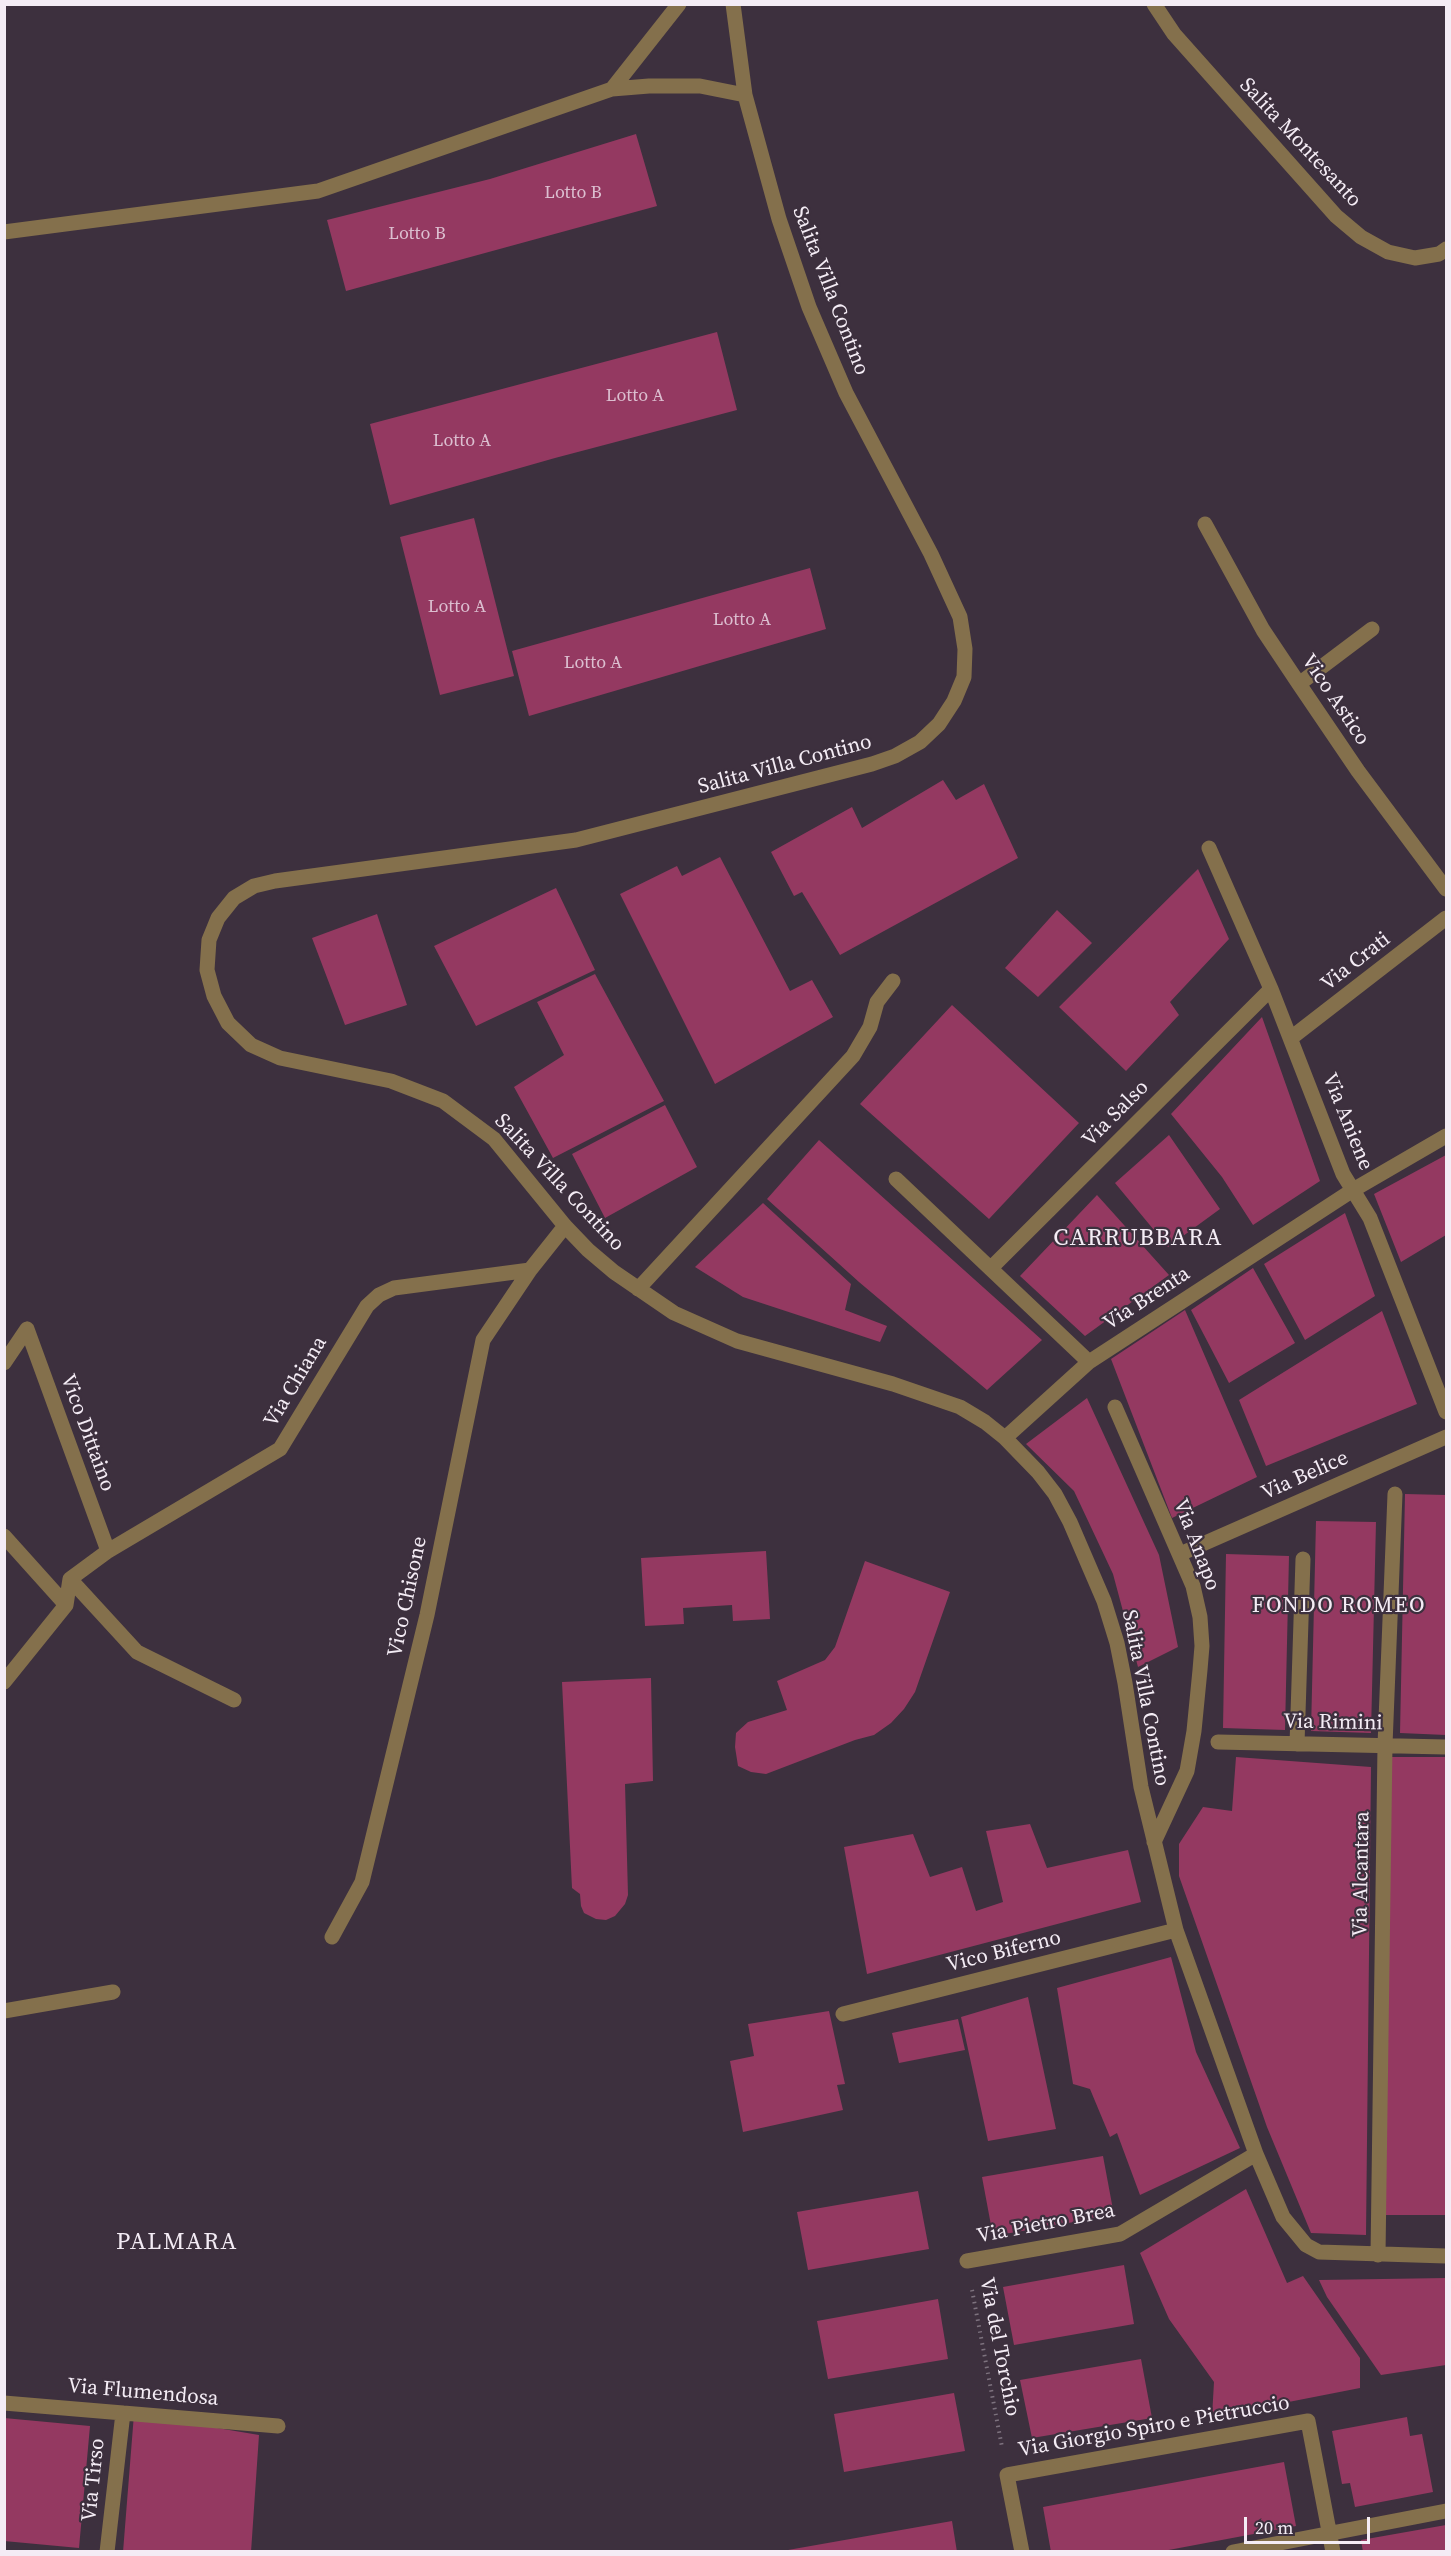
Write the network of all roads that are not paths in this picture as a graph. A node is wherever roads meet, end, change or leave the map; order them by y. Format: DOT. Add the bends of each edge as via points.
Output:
graph roads {
  1 [pos="679,4"];
  2 [pos="733,4"];
  3 [pos="1154,4"];
  4 [pos="612,89"];
  5 [pos="745,95"];
  6 [pos="4,232"];
  7 [pos="1446,249"];
  8 [pos="1205,524"];
  9 [pos="1372,629"];
  10 [pos="1299,684"];
  11 [pos="1209,848"];
  12 [pos="1446,889"];
  13 [pos="1446,918"];
  14 [pos="893,981"];
  15 [pos="1271,989"];
  16 [pos="1291,1038"];
  17 [pos="1446,1136"];
  18 [pos="896,1179"];
  19 [pos="1353,1190"];
  20 [pos="565,1226"];
  21 [pos="991,1269"];
  22 [pos="531,1270"];
  23 [pos="638,1289"];
  24 [pos="1089,1362"];
  25 [pos="4,1363"];
  26 [pos="1115,1407"];
  27 [pos="1446,1412"];
  28 [pos="1446,1437"];
  29 [pos="1005,1438"];
  30 [pos="1395,1494"];
  31 [pos="4,1536"];
  32 [pos="108,1551"];
  33 [pos="1180,1554"];
  34 [pos="1303,1559"];
  35 [pos="70,1579"];
  36 [pos="66,1605"];
  37 [pos="4,1682"];
  38 [pos="234,1700"];
  39 [pos="1218,1742"];
  40 [pos="1297,1744"];
  41 [pos="1385,1745"];
  42 [pos="1446,1747"];
  43 [pos="1154,1842"];
  44 [pos="1176,1930"];
  45 [pos="332,1937"];
  46 [pos="113,1992"];
  47 [pos="4,2011"];
  48 [pos="843,2014"];
  49 [pos="1256,2154"];
  50 [pos="1378,2254"];
  51 [pos="1446,2256"];
  52 [pos="967,2261"];
  53 [pos="4,2403"];
  54 [pos="123,2413"];
  55 [pos="278,2426"];
  56 [pos="1446,2511"];
  57 [pos="1330,2533"];
  58 [pos="107,2552"];
  59 [pos="1022,2552"];
  60 [pos="1233,2552"];
  61 [pos="1333,2552"];
  1 -- 4 [label="street"];
  2 -- 5 [label="street, Salita Villa Contino"];
  3 -- 7 [label="street, Salita Montesanto" via="1181,42 1336,216 1361,237 1388,252 1415,258"];
  4 -- 5 [label="street" via="700,86"];
  4 -- 6 [label="street" via="318,191"];
  5 -- 20 [label="street, Salita Villa Contino" via="779,219 809,307 846,393 936,562 960,617 964,677 954,701 921,742 896,756 793,785 576,840 254,886 234,898 218,918 209,940 207,970 214,996 228,1023 251,1045 280,1058 392,1081 443,1101 494,1139"];
  8 -- 10 [label="street, Vico Astico" via="1263,630"];
  9 -- 10 [label="street"];
  10 -- 12 [label="street, Vico Astico"];
  11 -- 15 [label="street, Via Aniene"];
  13 -- 16 [label="street, Via Crati"];
  14 -- 23 [label="street" via="877,1002 870,1027 853,1056"];
  15 -- 16 [label="street, Via Aniene"];
  15 -- 21 [label="street, Via Salso"];
  16 -- 19 [label="street, Via Aniene" via="1343,1174"];
  17 -- 19 [label="street, Via Brenta"];
  18 -- 21 [label="street"];
  19 -- 24 [label="street, Via Brenta"];
  19 -- 27 [label="street, Via Aniene" via="1370,1218"];
  20 -- 22 [label="street"];
  20 -- 23 [label="street, Salita Villa Contino" via="588,1250"];
  21 -- 24 [label="street"];
  22 -- 32 [label="street, Via Chiana" via="394,1288 379,1295 367,1306 280,1449"];
  22 -- 45 [label="street, Vico Chisone" via="483,1340 427,1615 362,1882"];
  23 -- 29 [label="street, Salita Villa Contino" via="674,1313 736,1341 933,1396 968,1412"];
  24 -- 29 [label="street, Via Brenta"];
  25 -- 32 [label="street, Vico Dittaino" via="27,1329"];
  26 -- 33 [label="street, Via Anapo"];
  28 -- 33 [label="street, Via Belice"];
  29 -- 43 [label="street, Salita Villa Contino" via="1055,1494 1104,1601 1117,1643"];
  30 -- 41 [label="street, Via Alcantara"];
  31 -- 36 [label="street"];
  32 -- 35 [label="street, Via Chiana"];
  33 -- 43 [label="street, Via Anapo" via="1193,1586 1202,1646 1187,1771"];
  34 -- 40 [label="street"];
  35 -- 36 [label="street"];
  35 -- 38 [label="street" via="137,1652"];
  36 -- 37 [label="street"];
  39 -- 40 [label="street, Via Rimini"];
  40 -- 41 [label="street, Via Rimini"];
  41 -- 42 [label="street, Via Rimini"];
  41 -- 50 [label="street, Via Alcantara"];
  43 -- 44 [label="street, Salita Villa Contino"];
  44 -- 48 [label="street, Vico Biferno"];
  44 -- 49 [label="street, Salita Villa Contino"];
  46 -- 47 [label="street"];
  49 -- 50 [label="street, Salita Villa Contino" via="1283,2217 1306,2245 1319,2252"];
  49 -- 52 [label="street, Via Pietro Brea" via="1120,2234"];
  50 -- 51 [label="street, Salita Villa Contino"];
  53 -- 54 [label="street, Via Flumendosa"];
  54 -- 55 [label="street, Via Flumendosa"];
  54 -- 58 [label="street, Via Tirso"];
  56 -- 57 [label="street"];
  57 -- 59 [label="street, Via Giorgio Spiro e Pietruccio" via="1308,2421 1007,2475"];
  57 -- 60 [label="street"];
  57 -- 61 [label="street"];
}
